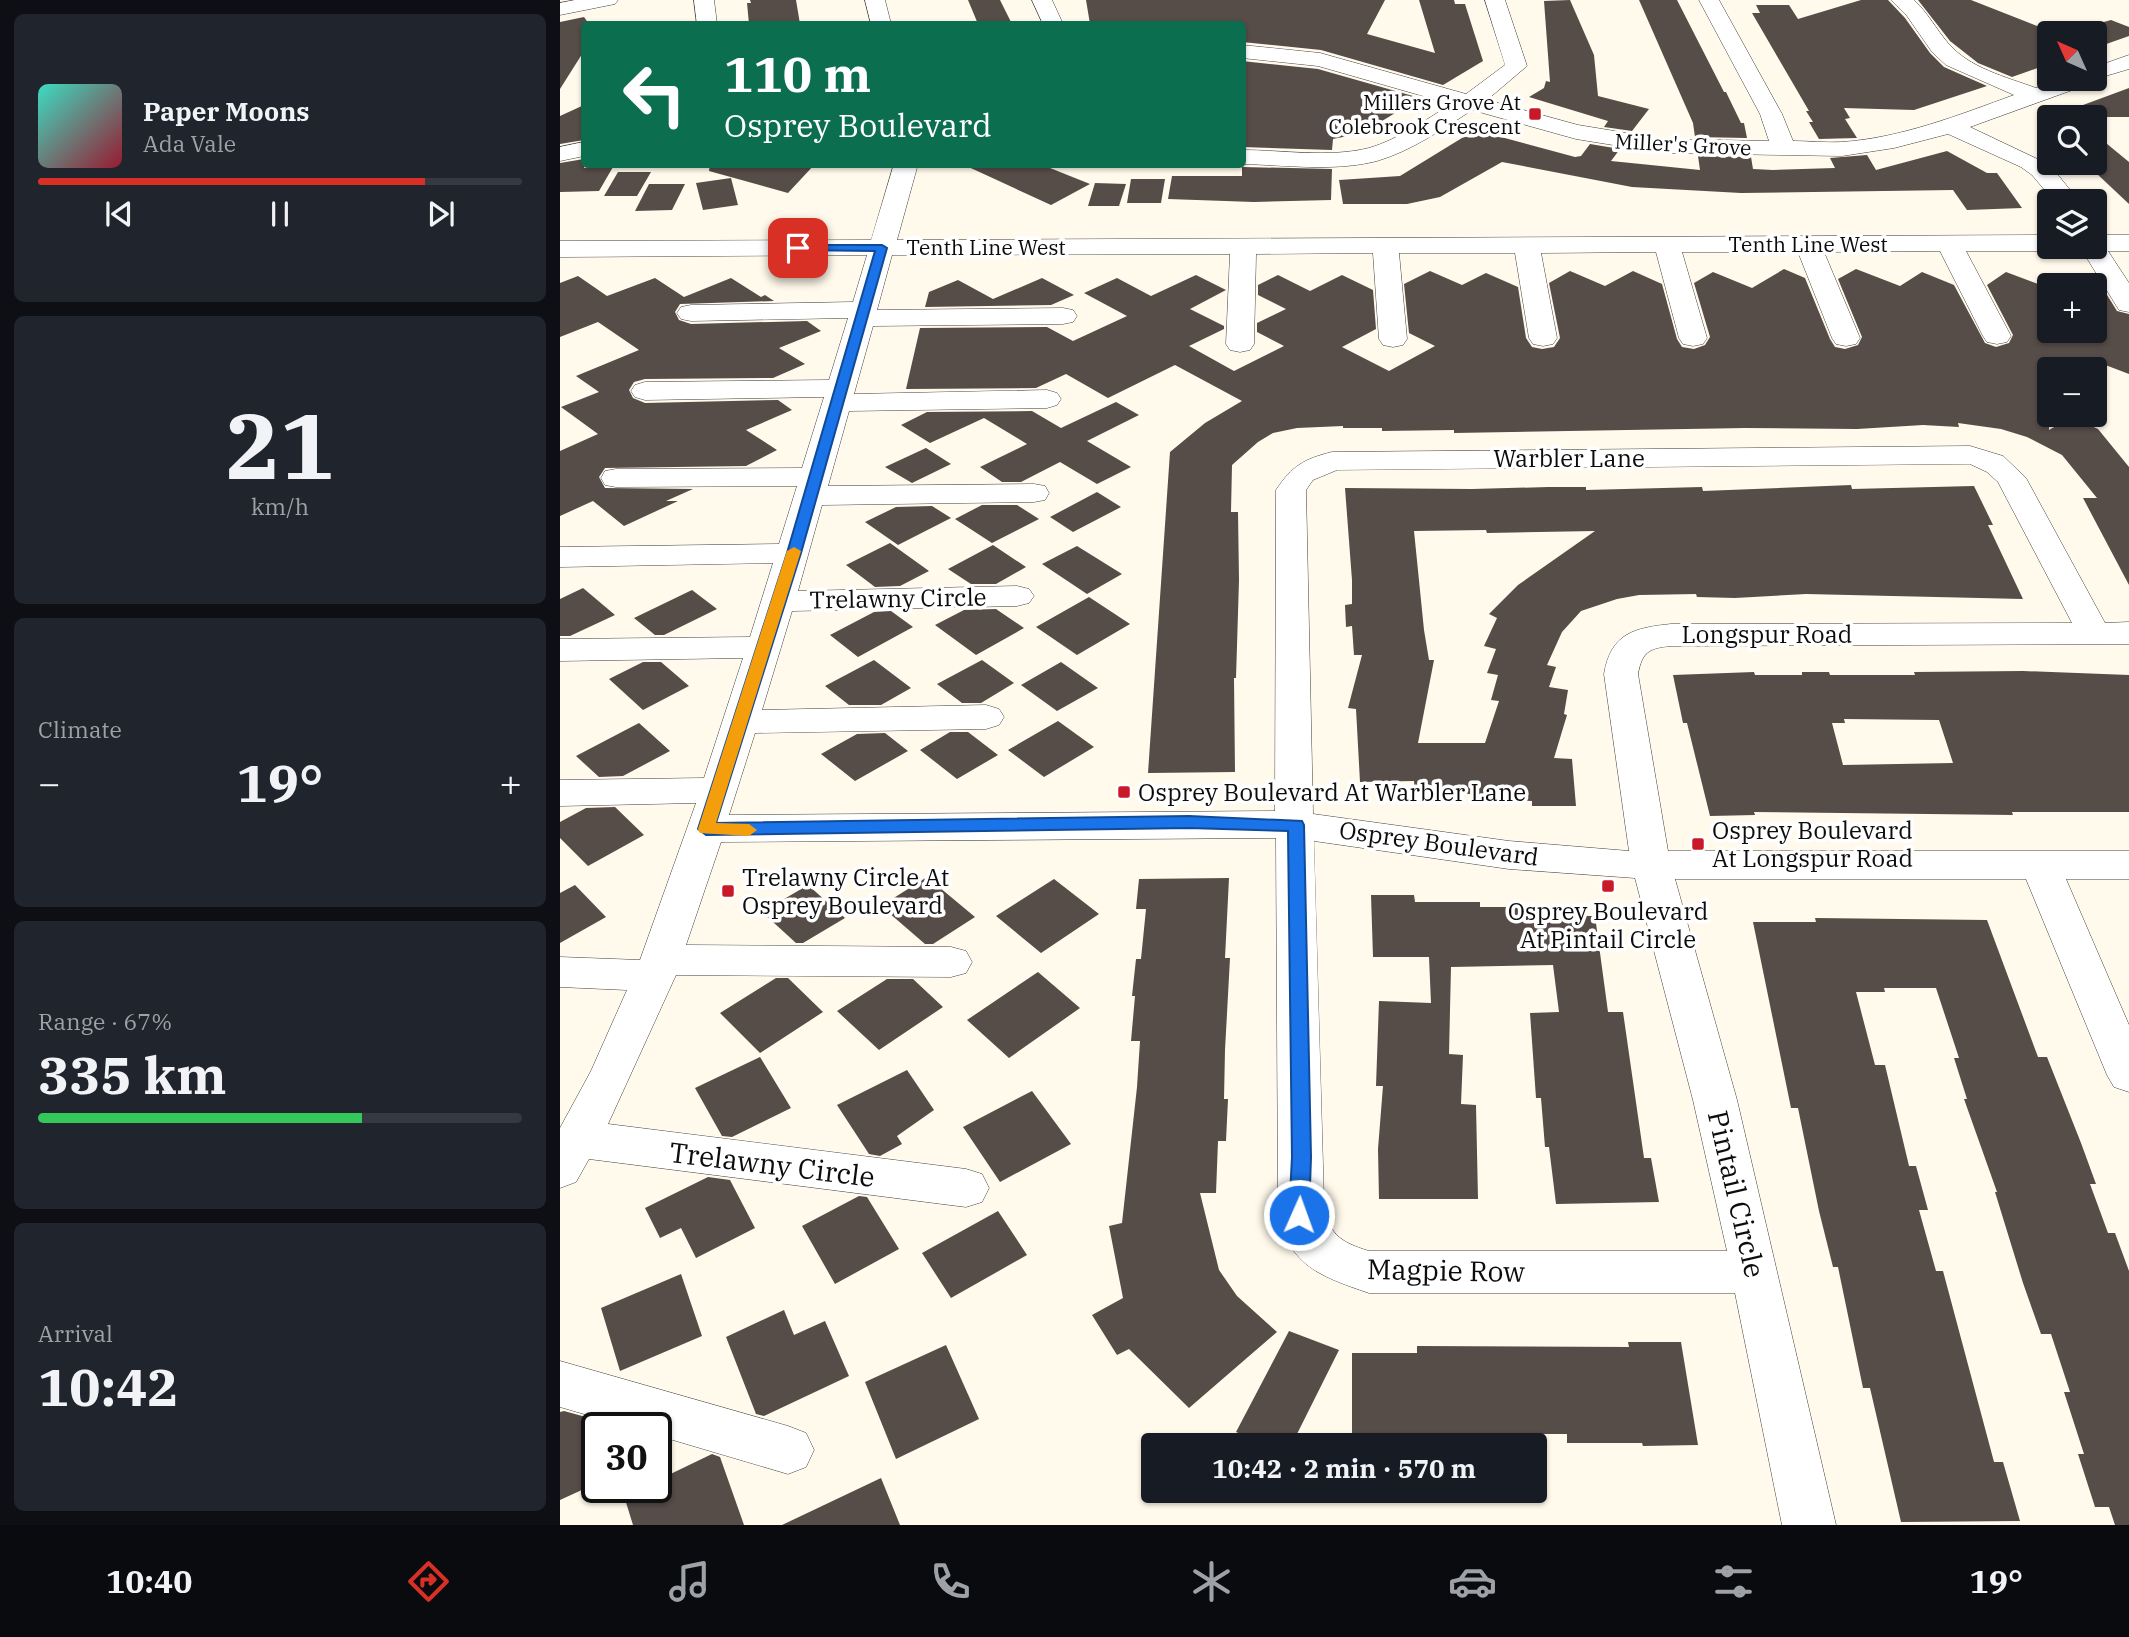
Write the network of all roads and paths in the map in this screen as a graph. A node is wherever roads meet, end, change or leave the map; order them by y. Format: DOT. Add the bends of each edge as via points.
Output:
graph roads {
  1 [pos="608,0"];
  2 [pos="704,0"];
  3 [pos="875,0"];
  4 [pos="1042,0"];
  5 [pos="1494,0"];
  6 [pos="1709,0"];
  7 [pos="1901,0"];
  8 [pos="560,9"];
  9 [pos="707,21"];
  10 [pos="880,21"];
  11 [pos="1052,21"];
  12 [pos="1246,51"];
  13 [pos="2129,62"];
  14 [pos="2107,70"];
  15 [pos="2046,91"];
  16 [pos="2035,95"];
  17 [pos="1469,102"];
  18 [pos="1950,126"];
  19 [pos="1784,149"];
  20 [pos="581,150"];
  21 [pos="560,154"];
  22 [pos="1246,157"];
  23 [pos="905,168"];
  24 [pos="2057,189"];
  25 [pos="2037,243"];
  26 [pos="2129,243"];
  27 [pos="1667,244"];
  28 [pos="1808,244"];
  29 [pos="1949,244"];
  30 [pos="2107,244"];
  31 [pos="1527,245"];
  32 [pos="1243,246"];
  33 [pos="1385,246"];
  34 [pos="882,248"];
  35 [pos="560,249"];
  36 [pos="2102,259"];
  37 [pos="2129,304"];
  38 [pos="691,313"];
  39 [pos="863,314"];
  40 [pos="1063,316"];
  41 [pos="1997,337"];
  42 [pos="1543,338"];
  43 [pos="1693,338"];
  44 [pos="1846,338"];
  45 [pos="1393,339"];
  46 [pos="1240,344"];
  47 [pos="645,391"];
  48 [pos="839,396"];
  49 [pos="1047,400"];
  50 [pos="616,478"];
  51 [pos="813,486"];
  52 [pos="1034,493"];
  53 [pos="794,553"];
  54 [pos="560,557"];
  55 [pos="1017,596"];
  56 [pos="779,601"];
  57 [pos="2094,633"];
  58 [pos="2129,633"];
  59 [pos="764,647"];
  60 [pos="560,650"];
  61 [pos="986,717"];
  62 [pos="741,722"];
  63 [pos="719,790"];
  64 [pos="560,793"];
  65 [pos="1296,825"];
  66 [pos="706,829"];
  67 [pos="1651,865"];
  68 [pos="2040,865"];
  69 [pos="2129,865"];
  70 [pos="951,962"];
  71 [pos="658,968"];
  72 [pos="560,972"];
  73 [pos="2129,1075"];
  74 [pos="569,1154"];
  75 [pos="966,1188"];
  76 [pos="1755,1272"];
  77 [pos="560,1384"];
  78 [pos="788,1450"];
  79 [pos="1809,1525"];
  1 -- 8 [label="street"];
  2 -- 9 [label="street"];
  3 -- 10 [label="street"];
  4 -- 11 [label="street"];
  5 -- 17 [label="street" via="1516,66"];
  6 -- 19 [label="street" via="1772,114"];
  7 -- 16 [label="street" via="1946,54"];
  12 -- 17 [label="street, Miller's Grove" via="1320,60"];
  13 -- 14 [label="street"];
  15 -- 16 [label="street, Miller's Grove"];
  16 -- 18 [label="street, Miller's Grove"];
  17 -- 19 [label="street, Miller's Grove" via="1604,139 1663,146"];
  17 -- 22 [label="street" via="1375,154"];
  18 -- 19 [label="street, Miller's Grove" via="1842,149"];
  18 -- 24 [label="street" via="2029,162"];
  20 -- 21 [label="street"];
  23 -- 34 [label="street, Trelawny Circle"];
  25 -- 29 [label="street, Tenth Line West"];
  26 -- 30 [label="street"];
  27 -- 28 [label="street, Tenth Line West"];
  27 -- 31 [label="street, Tenth Line West"];
  27 -- 43 [label="street"];
  28 -- 29 [label="street, Tenth Line West"];
  28 -- 44 [label="street"];
  29 -- 41 [label="street"];
  31 -- 33 [label="street, Tenth Line West"];
  31 -- 42 [label="street"];
  32 -- 33 [label="street, Tenth Line West"];
  32 -- 34 [label="street, Tenth Line West"];
  32 -- 46 [label="street"];
  33 -- 45 [label="street"];
  34 -- 35 [label="street, Tenth Line West"];
  34 -- 39 [label="street, Trelawny Circle"];
  36 -- 37 [label="street"];
  38 -- 39 [label="street"];
  39 -- 40 [label="street"];
  39 -- 48 [label="street, Trelawny Circle"];
  47 -- 48 [label="street"];
  48 -- 49 [label="street"];
  48 -- 51 [label="street, Trelawny Circle"];
  50 -- 51 [label="street"];
  51 -- 52 [label="street"];
  51 -- 53 [label="street, Trelawny Circle"];
  53 -- 54 [label="street"];
  53 -- 56 [label="street, Trelawny Circle"];
  55 -- 56 [label="street, Trelawny Circle"];
  56 -- 59 [label="street, Trelawny Circle"];
  57 -- 58 [label="street, Longspur Road"];
  57 -- 65 [label="street, Warbler Lane" via="2011,478 1986,458 1332,461 1302,474 1291,490"];
  57 -- 67 [label="street, Longspur Road" via="1671,635 1632,645 1623,655 1621,674"];
  59 -- 60 [label="street"];
  59 -- 62 [label="street, Trelawny Circle"];
  61 -- 62 [label="street"];
  62 -- 63 [label="street, Trelawny Circle"];
  63 -- 64 [label="street"];
  63 -- 66 [label="street, Trelawny Circle"];
  65 -- 66 [label="street, Osprey Boulevard" via="1151,822"];
  65 -- 67 [label="street, Osprey Boulevard" via="1508,855"];
  65 -- 76 [label="street, Magpie Row" via="1299,1215 1306,1234 1321,1252 1343,1265 1369,1272"];
  66 -- 71 [label="street, Trelawny Circle"];
  67 -- 68 [label="street, Osprey Boulevard"];
  67 -- 76 [label="street, Pintail Circle" via="1715,1100"];
  68 -- 69 [label="street, Osprey Boulevard"];
  68 -- 73 [label="street"];
  70 -- 71 [label="street"];
  71 -- 72 [label="street"];
  71 -- 74 [label="street, Trelawny Circle"];
  74 -- 75 [label="street, Trelawny Circle"];
  76 -- 79 [label="street, Pintail Circle"];
  77 -- 78 [label="street"];
}
